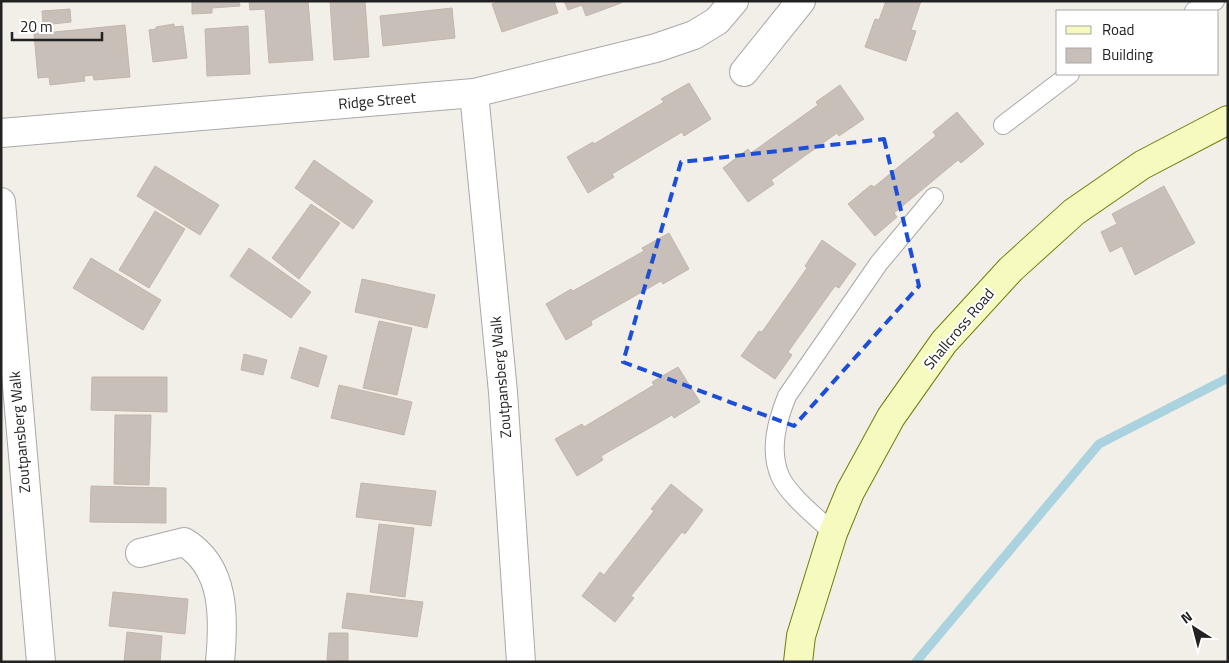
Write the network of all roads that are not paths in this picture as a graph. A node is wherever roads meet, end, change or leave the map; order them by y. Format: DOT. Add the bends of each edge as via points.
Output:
graph roads {
  1 [pos="734,1"];
  2 [pos="801,1"];
  3 [pos="1215,1"];
  4 [pos="1196,10"];
  5 [pos="744,72"];
  6 [pos="1069,75"];
  7 [pos="474,93"];
  8 [pos="1228,120"];
  9 [pos="1004,125"];
  10 [pos="1,133"];
  11 [pos="934,197"];
  12 [pos="1,202"];
  13 [pos="833,533"];
  14 [pos="140,553"];
  15 [pos="41,662"];
  16 [pos="220,662"];
  17 [pos="520,662"];
  18 [pos="798,662"];
  1 -- 7 [label="street, Ridge Street" via="717,21 694,35 656,48"];
  2 -- 5 [label="street"];
  3 -- 4 [label="lane"];
  6 -- 9 [label="lane"];
  7 -- 10 [label="street, Ridge Street"];
  7 -- 17 [label="street, Zoutpansberg Walk" via="503,392"];
  8 -- 13 [label="street, Shallcross Road" via="1142,166 1074,212 1011,269 944,342 891,417 850,492"];
  11 -- 13 [label="lane" via="879,264 787,396 780,415 775,439 780,477"];
  12 -- 15 [label="street, Zoutpansberg Walk"];
  13 -- 18 [label="street, Shallcross Road" via="801,636"];
  14 -- 16 [label="street" via="184,542 197,549 212,569 221,608"];
}
